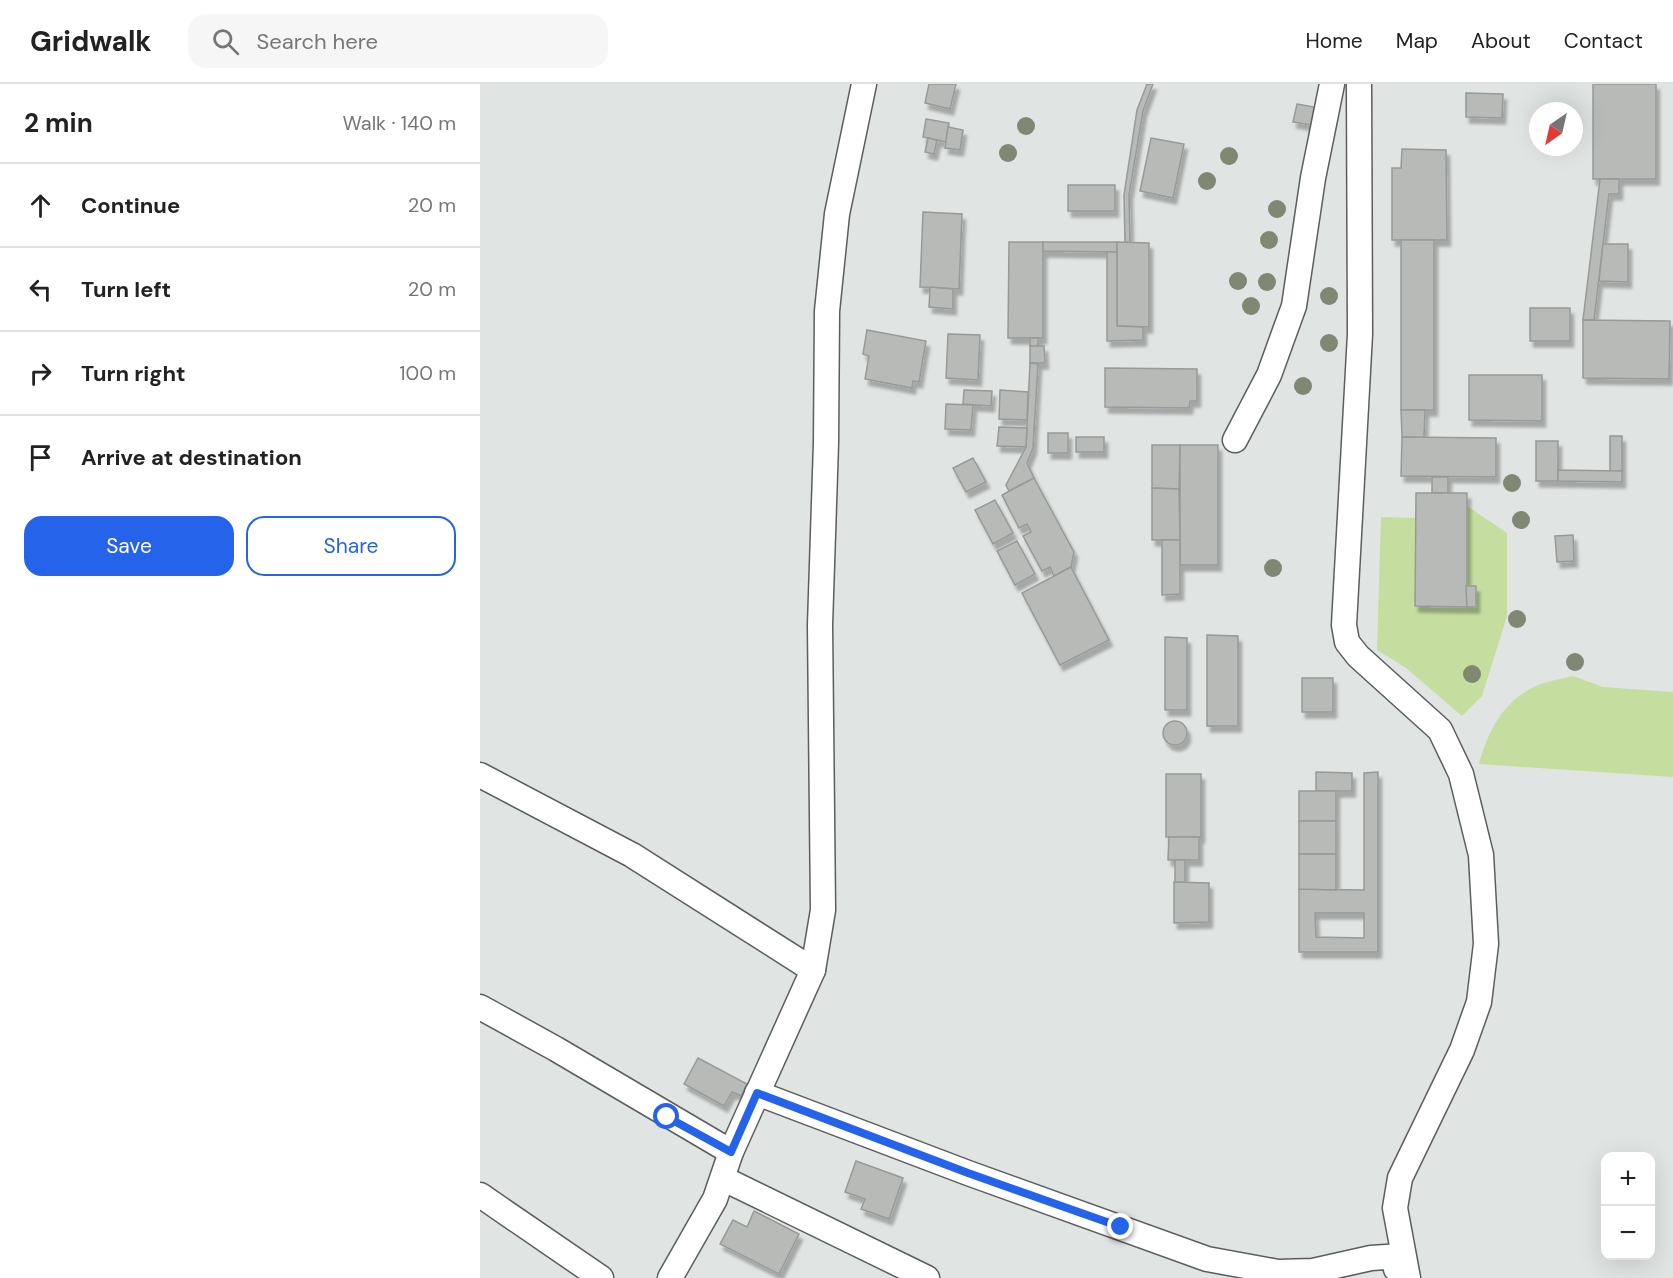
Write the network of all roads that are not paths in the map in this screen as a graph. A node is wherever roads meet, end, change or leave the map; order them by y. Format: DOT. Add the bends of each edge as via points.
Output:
graph roads {
  1 [pos="864,84"];
  2 [pos="1332,84"];
  3 [pos="1359,84"];
  4 [pos="1235,440"];
  5 [pos="480,775"];
  6 [pos="813,970"];
  7 [pos="480,1007"];
  8 [pos="757,1093"];
  9 [pos="731,1152"];
  10 [pos="724,1179"];
  11 [pos="480,1196"];
  12 [pos="1405,1267"];
  13 [pos="601,1278"];
  14 [pos="670,1278"];
  15 [pos="927,1278"];
  16 [pos="1393,1278"];
  1 -- 6 [label="street" via="837,214 827,311 820,625 824,910"];
  2 -- 4 [label="street" via="1294,306 1269,375"];
  3 -- 12 [label="street" via="1360,334 1344,625 1347,642 1358,656 1440,730 1461,774 1481,855 1486,944 1479,1002 1461,1050 1400,1178 1395,1208"];
  5 -- 6 [label="street" via="632,855"];
  6 -- 8 [label="street"];
  7 -- 9 [label="street"];
  8 -- 9 [label="street"];
  8 -- 12 [label="street" via="1207,1259 1278,1272 1312,1271 1371,1258"];
  9 -- 10 [label="street"];
  10 -- 14 [label="street"];
  10 -- 15 [label="street"];
  11 -- 13 [label="street"];
  12 -- 16 [label="street"];
}
